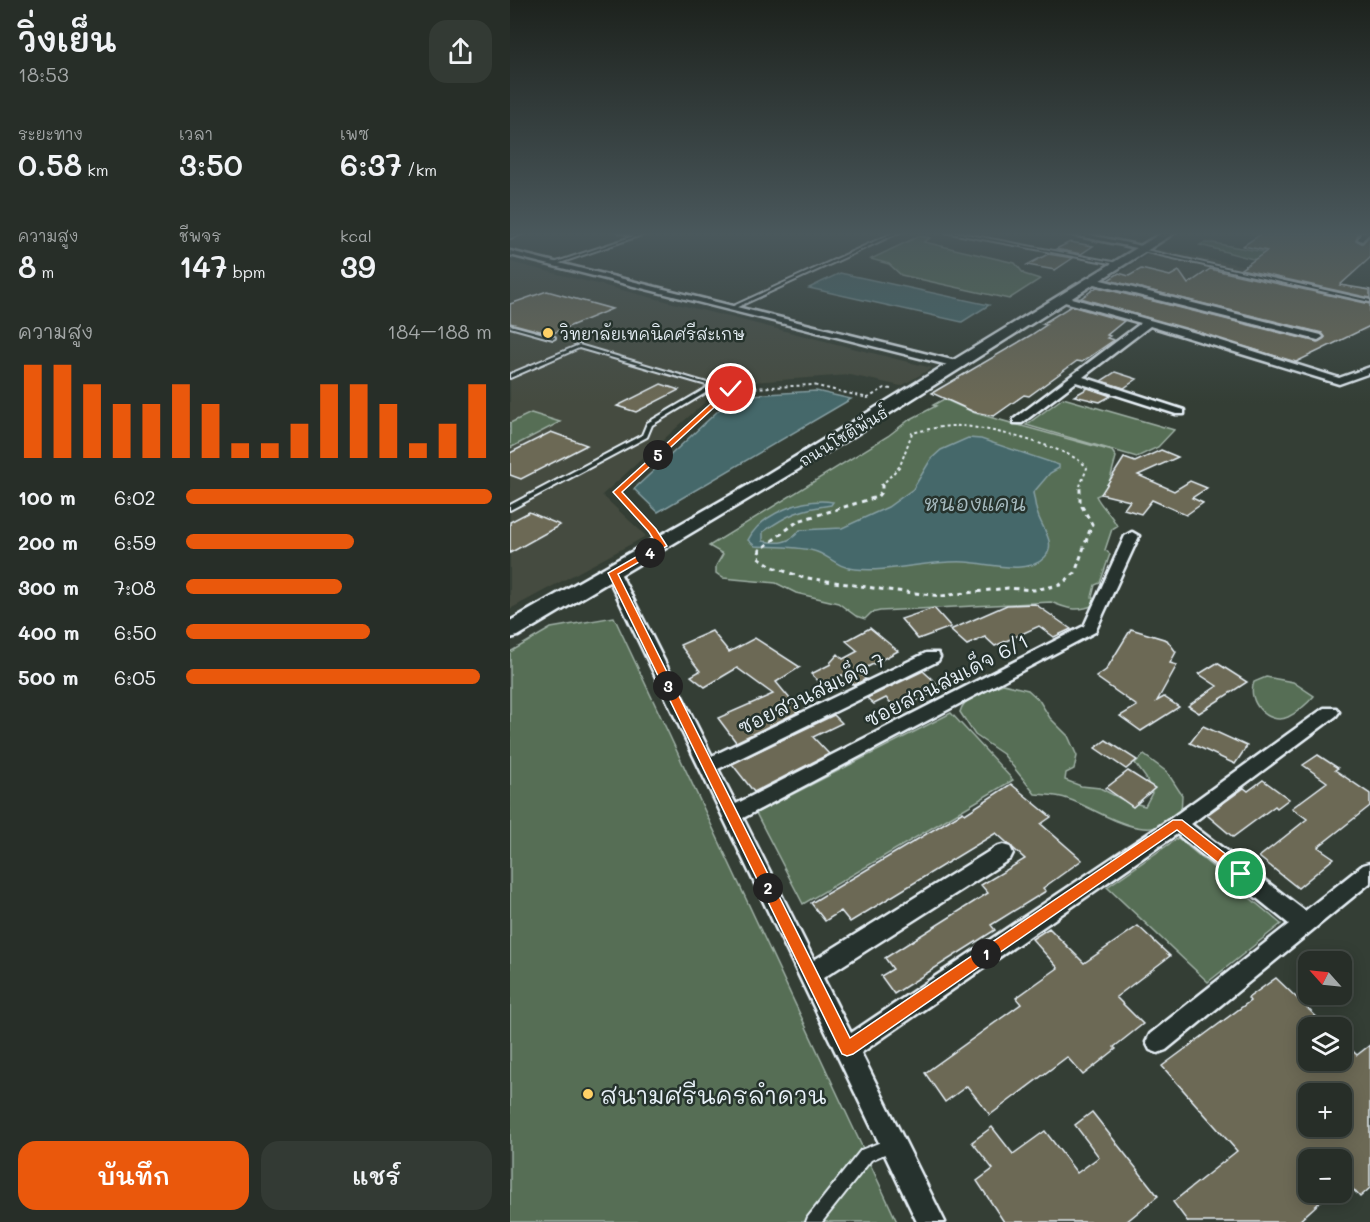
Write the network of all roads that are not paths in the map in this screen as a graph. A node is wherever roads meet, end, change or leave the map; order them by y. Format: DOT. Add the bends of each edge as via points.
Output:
graph roads {
  1 [pos="654,289"];
  2 [pos="773,289"];
  3 [pos="1081,289"];
  4 [pos="1126,289"];
  5 [pos="1318,289"];
  6 [pos="1064,299"];
  7 [pos="1370,301"];
  8 [pos="731,308"];
  9 [pos="1148,323"];
  10 [pos="510,326"];
  11 [pos="1318,337"];
  12 [pos="553,338"];
  13 [pos="960,365"];
  14 [pos="1370,370"];
  15 [pos="510,376"];
  16 [pos="1075,378"];
  17 [pos="1180,412"];
  18 [pos="1018,422"];
  19 [pos="510,508"];
  20 [pos="1132,536"];
  21 [pos="613,573"];
  22 [pos="517,625"];
  23 [pos="932,657"];
  24 [pos="1330,712"];
  25 [pos="708,766"];
  26 [pos="732,815"];
  27 [pos="1178,824"];
  28 [pos="1003,853"];
  29 [pos="1370,871"];
  30 [pos="1305,924"];
  31 [pos="811,974"];
  32 [pos="1158,1042"];
  33 [pos="847,1049"];
  34 [pos="893,1143"];
  35 [pos="813,1222"];
  36 [pos="931,1222"];
  1 -- 8 [label="street"];
  2 -- 8 [label="lane"];
  3 -- 6 [label="street, ถนนโชติพันธ์"];
  4 -- 11 [label="street"];
  5 -- 7 [label="lane"];
  6 -- 9 [label="street"];
  6 -- 13 [label="street, ถนนโชติพันธ์"];
  8 -- 13 [label="street"];
  9 -- 14 [label="street" via="1339,381"];
  9 -- 16 [label="street"];
  10 -- 12 [label="lane"];
  13 -- 21 [label="street, ถนนโชติพันธ์"];
  15 -- 19 [label="lane" via="579,346 714,386 649,424 645,436"];
  16 -- 17 [label="street"];
  16 -- 18 [label="street"];
  20 -- 26 [label="street, ซอยสวนสมเด็จ 6/1" via="1090,629"];
  21 -- 22 [label="street, ถนนโชติพันธ์"];
  21 -- 25 [label="street"];
  23 -- 25 [label="street, ซอยสวนสมเด็จ 7"];
  24 -- 27 [label="street"];
  25 -- 26 [label="street"];
  26 -- 31 [label="street"];
  27 -- 30 [label="street"];
  27 -- 33 [label="street"];
  28 -- 31 [label="street"];
  29 -- 30 [label="street"];
  30 -- 32 [label="street"];
  31 -- 33 [label="street"];
  33 -- 34 [label="street"];
  34 -- 35 [label="lane" via="866,1155"];
  34 -- 36 [label="street"];
}
